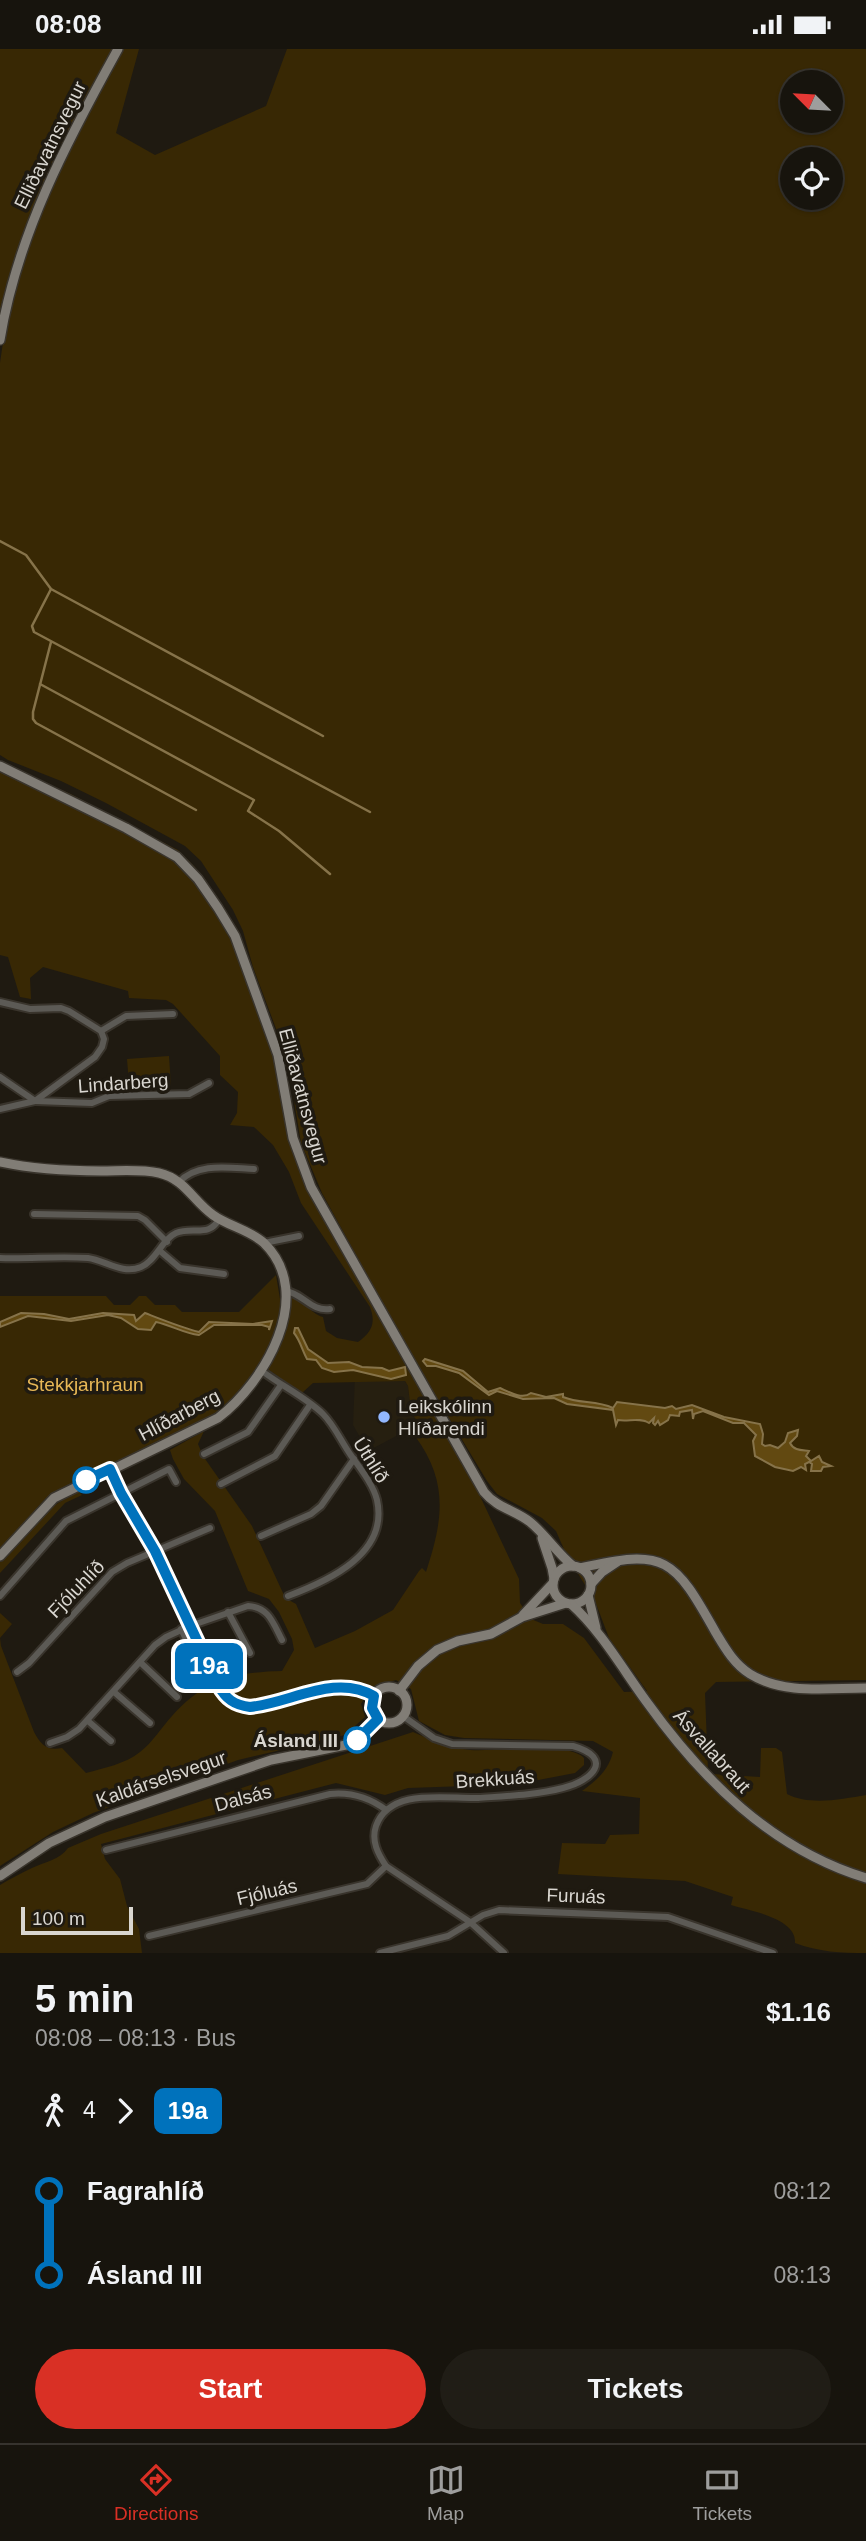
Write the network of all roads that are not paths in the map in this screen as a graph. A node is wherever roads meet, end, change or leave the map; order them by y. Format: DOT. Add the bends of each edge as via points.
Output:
graph roads {
  1 [pos="118,49"];
  2 [pos="0,340"];
  3 [pos="0,766"];
  4 [pos="0,1002"];
  5 [pos="173,1014"];
  6 [pos="101,1031"];
  7 [pos="0,1077"];
  8 [pos="209,1083"];
  9 [pos="35,1101"];
  10 [pos="0,1109"];
  11 [pos="0,1162"];
  12 [pos="254,1170"];
  13 [pos="178,1182"];
  14 [pos="34,1214"];
  15 [pos="219,1219"];
  16 [pos="299,1236"];
  17 [pos="167,1242"];
  18 [pos="264,1243"];
  19 [pos="160,1251"];
  20 [pos="0,1258"];
  21 [pos="224,1274"];
  22 [pos="285,1291"];
  23 [pos="330,1309"];
  24 [pos="262,1371"];
  25 [pos="281,1385"];
  26 [pos="310,1405"];
  27 [pos="204,1454"];
  28 [pos="354,1459"];
  29 [pos="110,1469"];
  30 [pos="176,1482"];
  31 [pos="221,1484"];
  32 [pos="121,1493"];
  33 [pos="209,1528"];
  34 [pos="540,1534"];
  35 [pos="261,1536"];
  36 [pos="155,1551"];
  37 [pos="0,1556"];
  38 [pos="621,1559"];
  39 [pos="577,1567"];
  40 [pos="554,1581"];
  41 [pos="591,1584"];
  42 [pos="588,1595"];
  43 [pos="0,1596"];
  44 [pos="288,1596"];
  45 [pos="569,1603"];
  46 [pos="228,1612"];
  47 [pos="522,1617"];
  48 [pos="190,1626"];
  49 [pos="181,1629"];
  50 [pos="598,1633"];
  51 [pos="282,1640"];
  52 [pos="250,1653"];
  53 [pos="140,1662"];
  54 [pos="17,1672"];
  55 [pos="204,1677"];
  56 [pos="866,1688"];
  57 [pos="399,1691"];
  58 [pos="114,1692"];
  59 [pos="374,1696"];
  60 [pos="177,1697"];
  61 [pos="403,1716"];
  62 [pos="378,1719"];
  63 [pos="88,1721"];
  64 [pos="150,1723"];
  65 [pos="111,1741"];
  66 [pos="50,1743"];
  67 [pos="386,1810"];
  68 [pos="106,1850"];
  69 [pos="386,1866"];
  70 [pos="0,1875"];
  71 [pos="866,1878"];
  72 [pos="470,1922"];
  73 [pos="149,1936"];
  74 [pos="380,1953"];
  75 [pos="504,1953"];
  76 [pos="773,1953"];
  1 -- 2 [label="main road, Elliðavatnsvegur" via="72,132 35,215 16,269"];
  3 -- 34 [label="main road, Elliðavatnsvegur" via="170,853 208,893 235,936 278,1055 296,1149 319,1204 484,1492 529,1521"];
  4 -- 6 [label="street" via="30,1009 61,1008"];
  5 -- 6 [label="street" via="126,1016"];
  6 -- 9 [label="street, Lindarberg" via="104,1039 99,1052"];
  7 -- 9 [label="street"];
  8 -- 9 [label="street, Lindarberg" via="189,1094 109,1096 92,1103"];
  9 -- 10 [label="street, Lindarberg"];
  11 -- 13 [label="main road" via="57,1170 137,1170 160,1173"];
  12 -- 13 [label="street" via="199,1169"];
  13 -- 15 [label="main road"];
  14 -- 17 [label="street" via="138,1216"];
  15 -- 17 [label="street" via="208,1231 178,1232"];
  15 -- 18 [label="main road"];
  16 -- 18 [label="street"];
  17 -- 19 [label="street"];
  18 -- 22 [label="main road, Hlíðarberg" via="281,1270"];
  19 -- 20 [label="street" via="141,1267 125,1268 88,1258"];
  19 -- 21 [label="street" via="180,1269"];
  22 -- 23 [label="street" via="314,1308"];
  22 -- 24 [label="main road, Hlíðarberg" via="280,1334"];
  24 -- 25 [label="street, Úthlíð"];
  24 -- 29 [label="main road, Hlíðarberg" via="218,1418"];
  25 -- 26 [label="street, Úthlíð"];
  25 -- 27 [label="street" via="248,1431"];
  26 -- 28 [label="street, Úthlíð" via="322,1413"];
  26 -- 31 [label="street" via="275,1456"];
  28 -- 35 [label="street" via="321,1506"];
  28 -- 44 [label="street, Úthlíð" via="377,1499 374,1535 344,1571"];
  29 -- 32 [label="street"];
  29 -- 37 [label="main road, Hlíðarberg" via="54,1497"];
  30 -- 32 [label="street" via="169,1469"];
  32 -- 36 [label="street"];
  32 -- 43 [label="street" via="66,1521"];
  33 -- 36 [label="street, Fjóluhlíð"];
  34 -- 39 [label="main road, Elliðavatnsvegur"];
  34 -- 40 [label="main road"];
  36 -- 48 [label="street"];
  36 -- 54 [label="street, Fjóluhlíð" via="112,1572"];
  38 -- 39 [label="main road"];
  38 -- 41 [label="main road"];
  38 -- 56 [label="main road" via="651,1560 674,1570 729,1654 758,1679 794,1688"];
  39 -- 40 [label="main road" via="563,1568"];
  39 -- 41 [label="main road" via="587,1573"];
  40 -- 45 [label="main road" via="557,1596"];
  40 -- 47 [label="main road"];
  41 -- 42 [label="main road"];
  42 -- 45 [label="main road"];
  42 -- 50 [label="main road, Ásvallabraut"];
  45 -- 47 [label="main road"];
  45 -- 50 [label="main road, Ásvallabraut"];
  46 -- 48 [label="street"];
  46 -- 51 [label="street" via="248,1606 264,1609"];
  46 -- 52 [label="street"];
  47 -- 57 [label="main road" via="491,1634 437,1650"];
  48 -- 49 [label="street"];
  48 -- 59 [label="street" via="223,1693 239,1706 263,1706 344,1686"];
  49 -- 53 [label="street" via="155,1645"];
  49 -- 55 [label="street"];
  50 -- 71 [label="main road, Ásvallabraut" via="668,1730 725,1795 785,1840"];
  53 -- 58 [label="street"];
  53 -- 60 [label="street"];
  57 -- 59 [label="main road" via="386,1688"];
  57 -- 61 [label="main road" via="407,1703"];
  58 -- 63 [label="street"];
  58 -- 64 [label="street"];
  59 -- 62 [label="main road" via="372,1708"];
  61 -- 62 [label="main road" via="391,1723"];
  61 -- 67 [label="street, Brekkuás" via="434,1738 453,1744 573,1747 590,1753 596,1769 587,1780 562,1789 415,1799"];
  62 -- 70 [label="main road, Kaldárselsvegur" via="363,1736 346,1745 271,1760 105,1817 49,1843"];
  63 -- 65 [label="street"];
  63 -- 66 [label="street"];
  67 -- 68 [label="street, Dalsás" via="357,1796 330,1794"];
  67 -- 69 [label="street" via="374,1837"];
  69 -- 72 [label="street"];
  69 -- 73 [label="street, Fjóluás" via="367,1884"];
  72 -- 74 [label="street, Furuás" via="448,1936"];
  72 -- 75 [label="street"];
  72 -- 76 [label="street, Furuás" via="499,1910 659,1916"];
}
